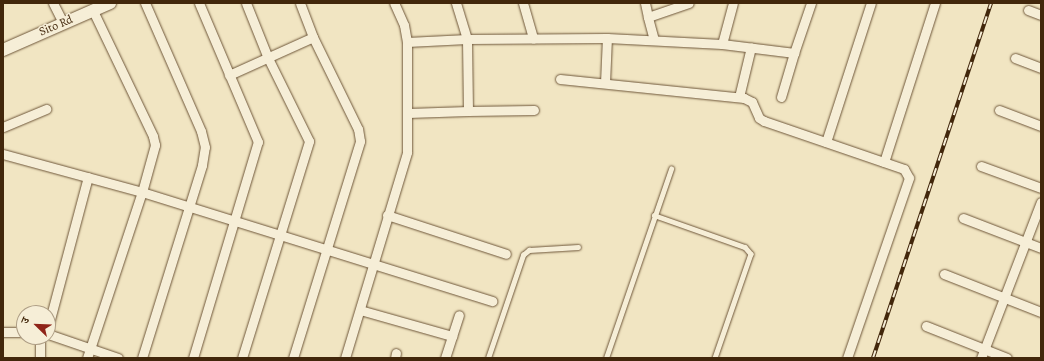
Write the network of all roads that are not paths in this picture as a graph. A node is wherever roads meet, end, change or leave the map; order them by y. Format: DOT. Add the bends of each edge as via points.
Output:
graph roads {
  1 [pos="53,3"];
  2 [pos="110,3"];
  3 [pos="145,3"];
  4 [pos="199,3"];
  5 [pos="246,3"];
  6 [pos="300,3"];
  7 [pos="394,3"];
  8 [pos="456,3"];
  9 [pos="523,3"];
  10 [pos="644,3"];
  11 [pos="689,3"];
  12 [pos="733,3"];
  13 [pos="811,3"];
  14 [pos="872,3"];
  15 [pos="936,3"];
  16 [pos="1028,10"];
  17 [pos="93,11"];
  18 [pos="1041,14"];
  19 [pos="648,17"];
  20 [pos="63,23"];
  21 [pos="313,37"];
  22 [pos="607,38"];
  23 [pos="467,39"];
  24 [pos="533,39"];
  25 [pos="654,40"];
  26 [pos="407,42"];
  27 [pos="722,44"];
  28 [pos="4,48"];
  29 [pos="750,48"];
  30 [pos="794,53"];
  31 [pos="268,58"];
  32 [pos="1015,58"];
  33 [pos="1041,68"];
  34 [pos="229,75"];
  35 [pos="560,79"];
  36 [pos="605,83"];
  37 [pos="739,97"];
  38 [pos="781,97"];
  39 [pos="46,109"];
  40 [pos="534,110"];
  41 [pos="999,110"];
  42 [pos="468,111"];
  43 [pos="408,113"];
  44 [pos="1041,126"];
  45 [pos="3,127"];
  46 [pos="826,142"];
  47 [pos="3,154"];
  48 [pos="884,162"];
  49 [pos="981,166"];
  50 [pos="671,169"];
  51 [pos="88,177"];
  52 [pos="1041,188"];
  53 [pos="142,192"];
  54 [pos="1041,202"];
  55 [pos="189,207"];
  56 [pos="387,215"];
  57 [pos="654,215"];
  58 [pos="963,218"];
  59 [pos="235,220"];
  60 [pos="281,234"];
  61 [pos="1026,242"];
  62 [pos="578,248"];
  63 [pos="1041,248"];
  64 [pos="327,250"];
  65 [pos="506,254"];
  66 [pos="372,264"];
  67 [pos="944,274"];
  68 [pos="1004,297"];
  69 [pos="492,301"];
  70 [pos="54,305"];
  71 [pos="360,310"];
  72 [pos="1041,312"];
  73 [pos="459,315"];
  74 [pos="926,326"];
  75 [pos="3,332"];
  76 [pos="16,332"];
  77 [pos="452,336"];
  78 [pos="56,338"];
  79 [pos="40,345"];
  80 [pos="88,354"];
  81 [pos="983,354"];
  82 [pos="40,358"];
  83 [pos="118,358"];
  84 [pos="142,358"];
  85 [pos="193,358"];
  86 [pos="242,358"];
  87 [pos="293,358"];
  88 [pos="345,358"];
  89 [pos="445,358"];
  90 [pos="488,358"];
  91 [pos="606,358"];
  92 [pos="715,358"];
  93 [pos="847,358"];
  94 [pos="1007,358"];
  1 -- 20 [label="street"];
  2 -- 17 [label="main road, Sito Rd"];
  3 -- 55 [label="street" via="201,131 205,147"];
  4 -- 34 [label="street"];
  5 -- 31 [label="street"];
  6 -- 21 [label="street"];
  7 -- 26 [label="street" via="404,25"];
  8 -- 23 [label="street"];
  9 -- 24 [label="street"];
  10 -- 19 [label="street"];
  11 -- 19 [label="street"];
  12 -- 27 [label="street"];
  13 -- 30 [label="street"];
  14 -- 46 [label="street"];
  15 -- 48 [label="street"];
  16 -- 18 [label="street"];
  17 -- 20 [label="main road, Sito Rd"];
  17 -- 53 [label="street" via="153,136 155,145"];
  19 -- 25 [label="street"];
  20 -- 28 [label="main road, Sito Rd"];
  21 -- 31 [label="street"];
  21 -- 64 [label="street" via="358,129 360,141"];
  22 -- 24 [label="street"];
  22 -- 25 [label="street"];
  22 -- 36 [label="street"];
  23 -- 24 [label="street"];
  23 -- 26 [label="street"];
  23 -- 42 [label="street"];
  25 -- 27 [label="street"];
  26 -- 43 [label="street"];
  27 -- 29 [label="street"];
  29 -- 30 [label="street"];
  29 -- 37 [label="street"];
  30 -- 38 [label="street"];
  31 -- 34 [label="street"];
  31 -- 60 [label="street" via="309,141"];
  32 -- 33 [label="street"];
  34 -- 59 [label="street" via="258,142"];
  35 -- 36 [label="street"];
  36 -- 37 [label="street"];
  37 -- 46 [label="street" via="752,102 759,118 764,121"];
  39 -- 45 [label="street"];
  40 -- 42 [label="street"];
  41 -- 44 [label="street"];
  42 -- 43 [label="street"];
  43 -- 56 [label="street" via="407,152"];
  46 -- 48 [label="street"];
  47 -- 51 [label="street"];
  48 -- 93 [label="street" via="904,169 909,178"];
  49 -- 52 [label="street"];
  50 -- 57 [label="lane"];
  51 -- 53 [label="street"];
  51 -- 70 [label="street"];
  53 -- 55 [label="street"];
  53 -- 80 [label="street"];
  54 -- 61 [label="street"];
  55 -- 59 [label="street"];
  55 -- 84 [label="street"];
  56 -- 65 [label="street"];
  56 -- 66 [label="street"];
  57 -- 91 [label="lane"];
  57 -- 92 [label="lane" via="745,248 751,254"];
  58 -- 61 [label="street"];
  59 -- 60 [label="street"];
  59 -- 85 [label="street"];
  60 -- 64 [label="street"];
  60 -- 86 [label="street"];
  61 -- 63 [label="street"];
  61 -- 68 [label="street"];
  62 -- 90 [label="lane" via="529,250 523,255"];
  64 -- 66 [label="street"];
  64 -- 87 [label="street"];
  66 -- 69 [label="street"];
  66 -- 71 [label="street"];
  67 -- 68 [label="street"];
  68 -- 72 [label="street"];
  68 -- 81 [label="street"];
  71 -- 77 [label="street"];
  71 -- 88 [label="street"];
  73 -- 77 [label="street"];
  74 -- 81 [label="street"];
  75 -- 76 [label="street"];
  77 -- 89 [label="street"];
  78 -- 80 [label="street"];
  79 -- 82 [label="street"];
  80 -- 83 [label="street"];
  81 -- 94 [label="street"];
}
